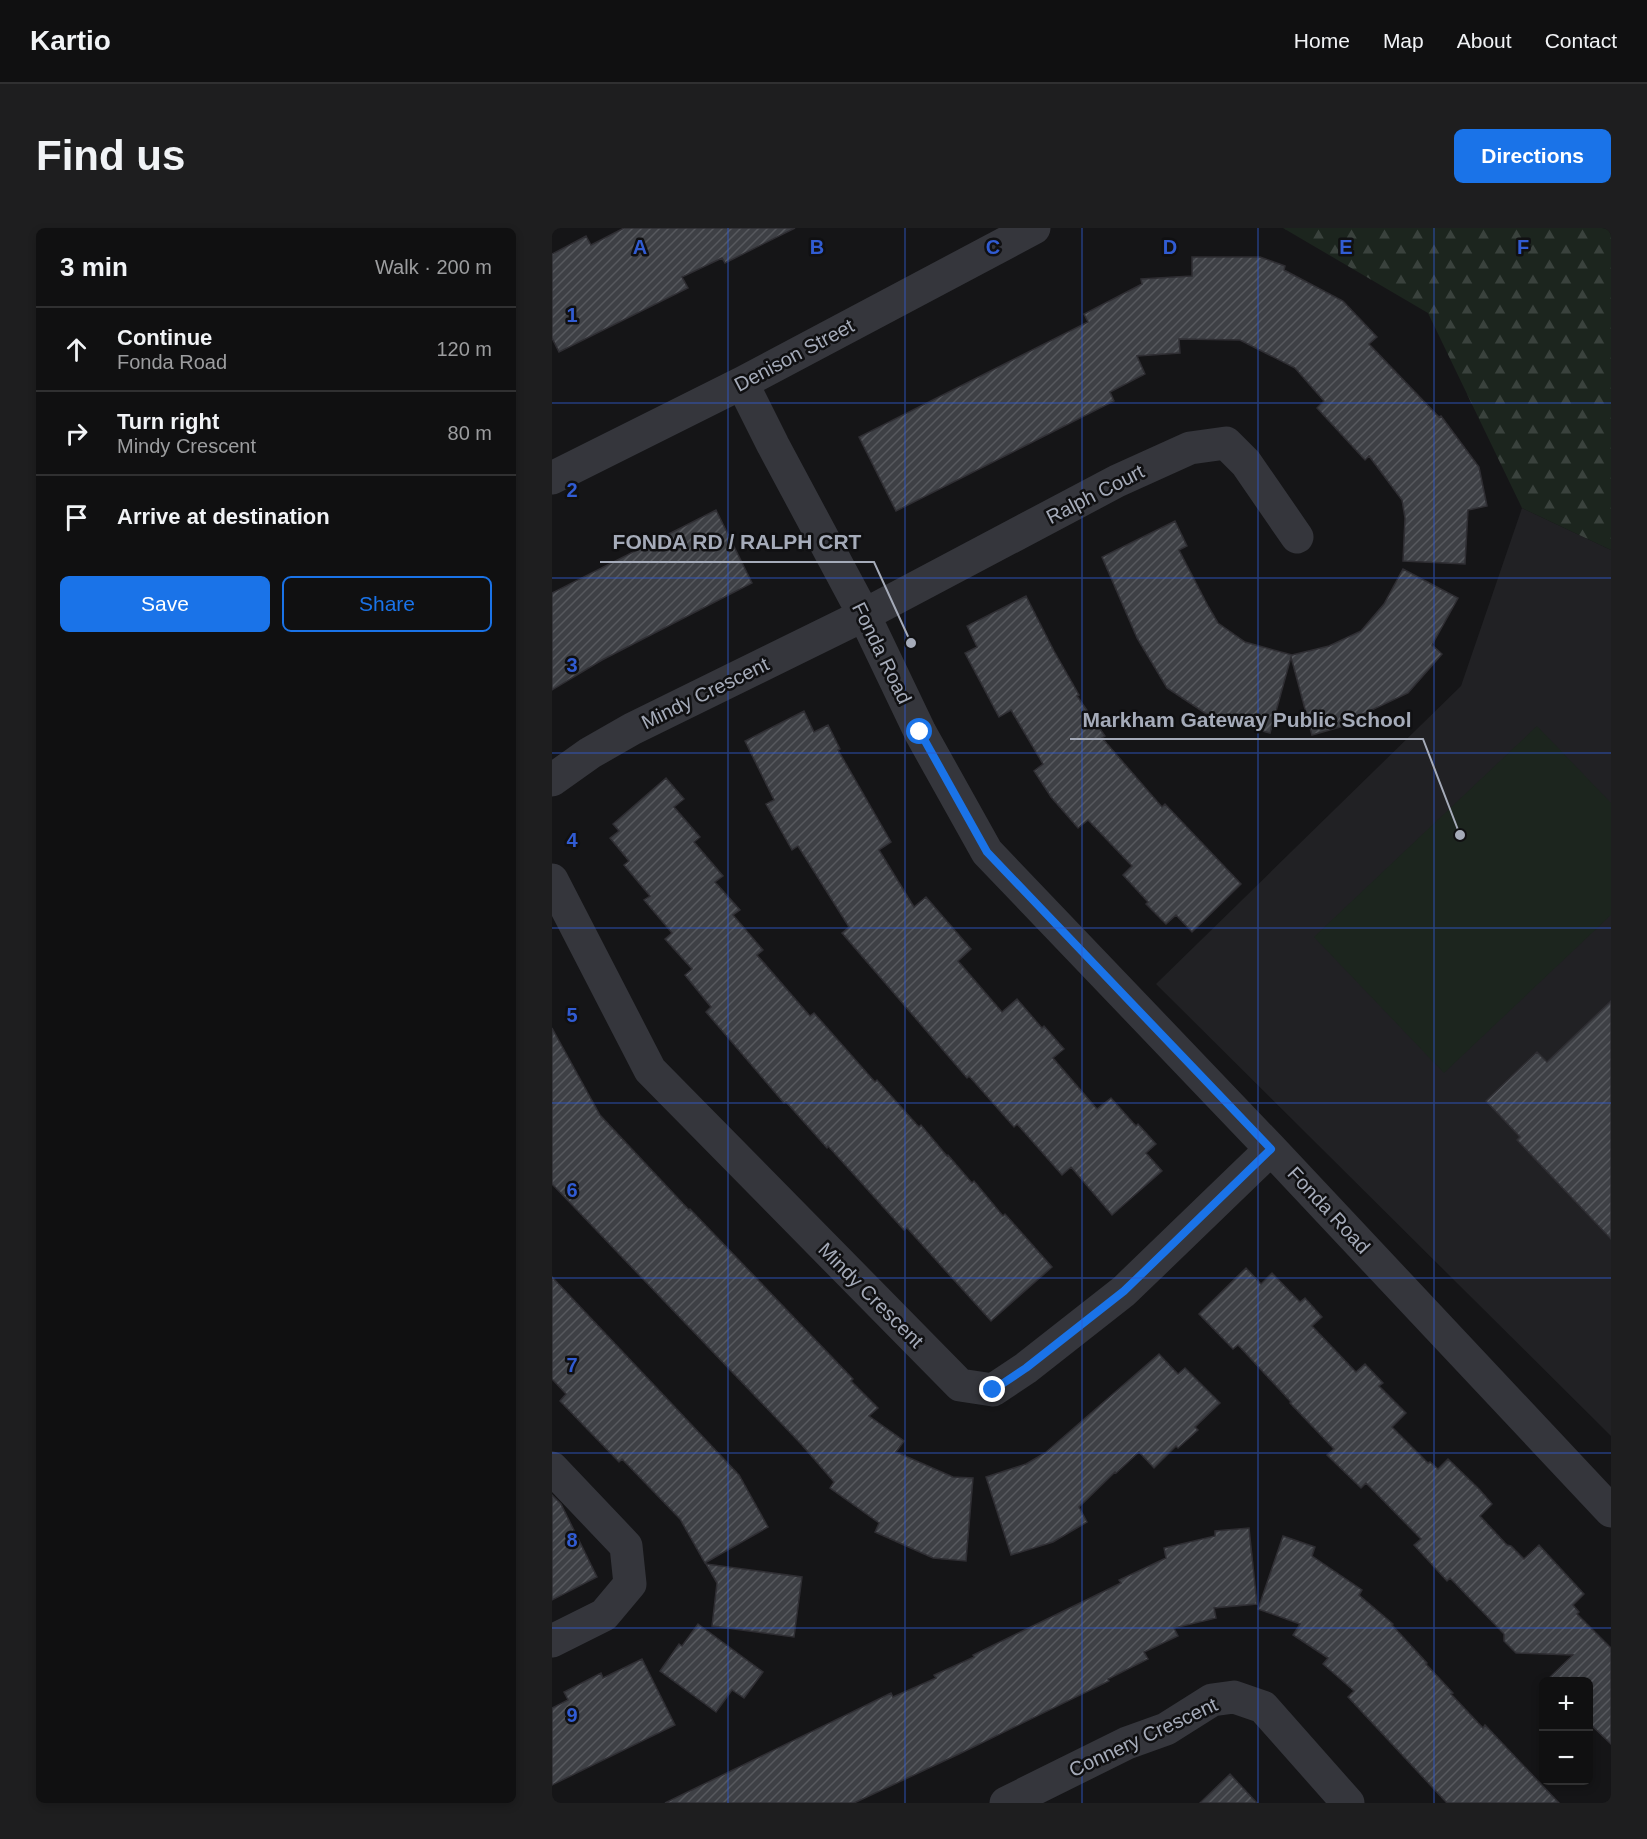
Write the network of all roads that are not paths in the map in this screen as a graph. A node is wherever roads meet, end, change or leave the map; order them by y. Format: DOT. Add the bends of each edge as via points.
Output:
graph roads {
  1 [pos="1034,228"];
  2 [pos="742,383"];
  3 [pos="552,478"];
  4 [pos="1297,537"];
  5 [pos="864,615"];
  6 [pos="552,780"];
  7 [pos="552,880"];
  8 [pos="1271,1149"];
  9 [pos="552,1468"];
  10 [pos="1611,1511"];
  11 [pos="552,1641"];
  12 [pos="1006,1803"];
  13 [pos="1348,1803"];
  1 -- 2 [label="street, Denison Street"];
  2 -- 3 [label="street, Denison Street"];
  2 -- 5 [label="street, Fonda Road"];
  4 -- 5 [label="street, Ralph Court" via="1246,463 1226,443 1190,448 1117,481"];
  5 -- 6 [label="street, Mindy Crescent" via="632,729"];
  5 -- 8 [label="street, Fonda Road" via="920,732 987,852"];
  7 -- 8 [label="street, Mindy Crescent" via="650,1070 960,1386 993,1390 1026,1368 1124,1291"];
  8 -- 10 [label="street, Fonda Road"];
  9 -- 11 [label="street" via="626,1546 630,1584 604,1615"];
  12 -- 13 [label="street, Connery Crescent" via="1127,1743 1166,1729 1212,1700 1234,1697 1263,1707"];
}
